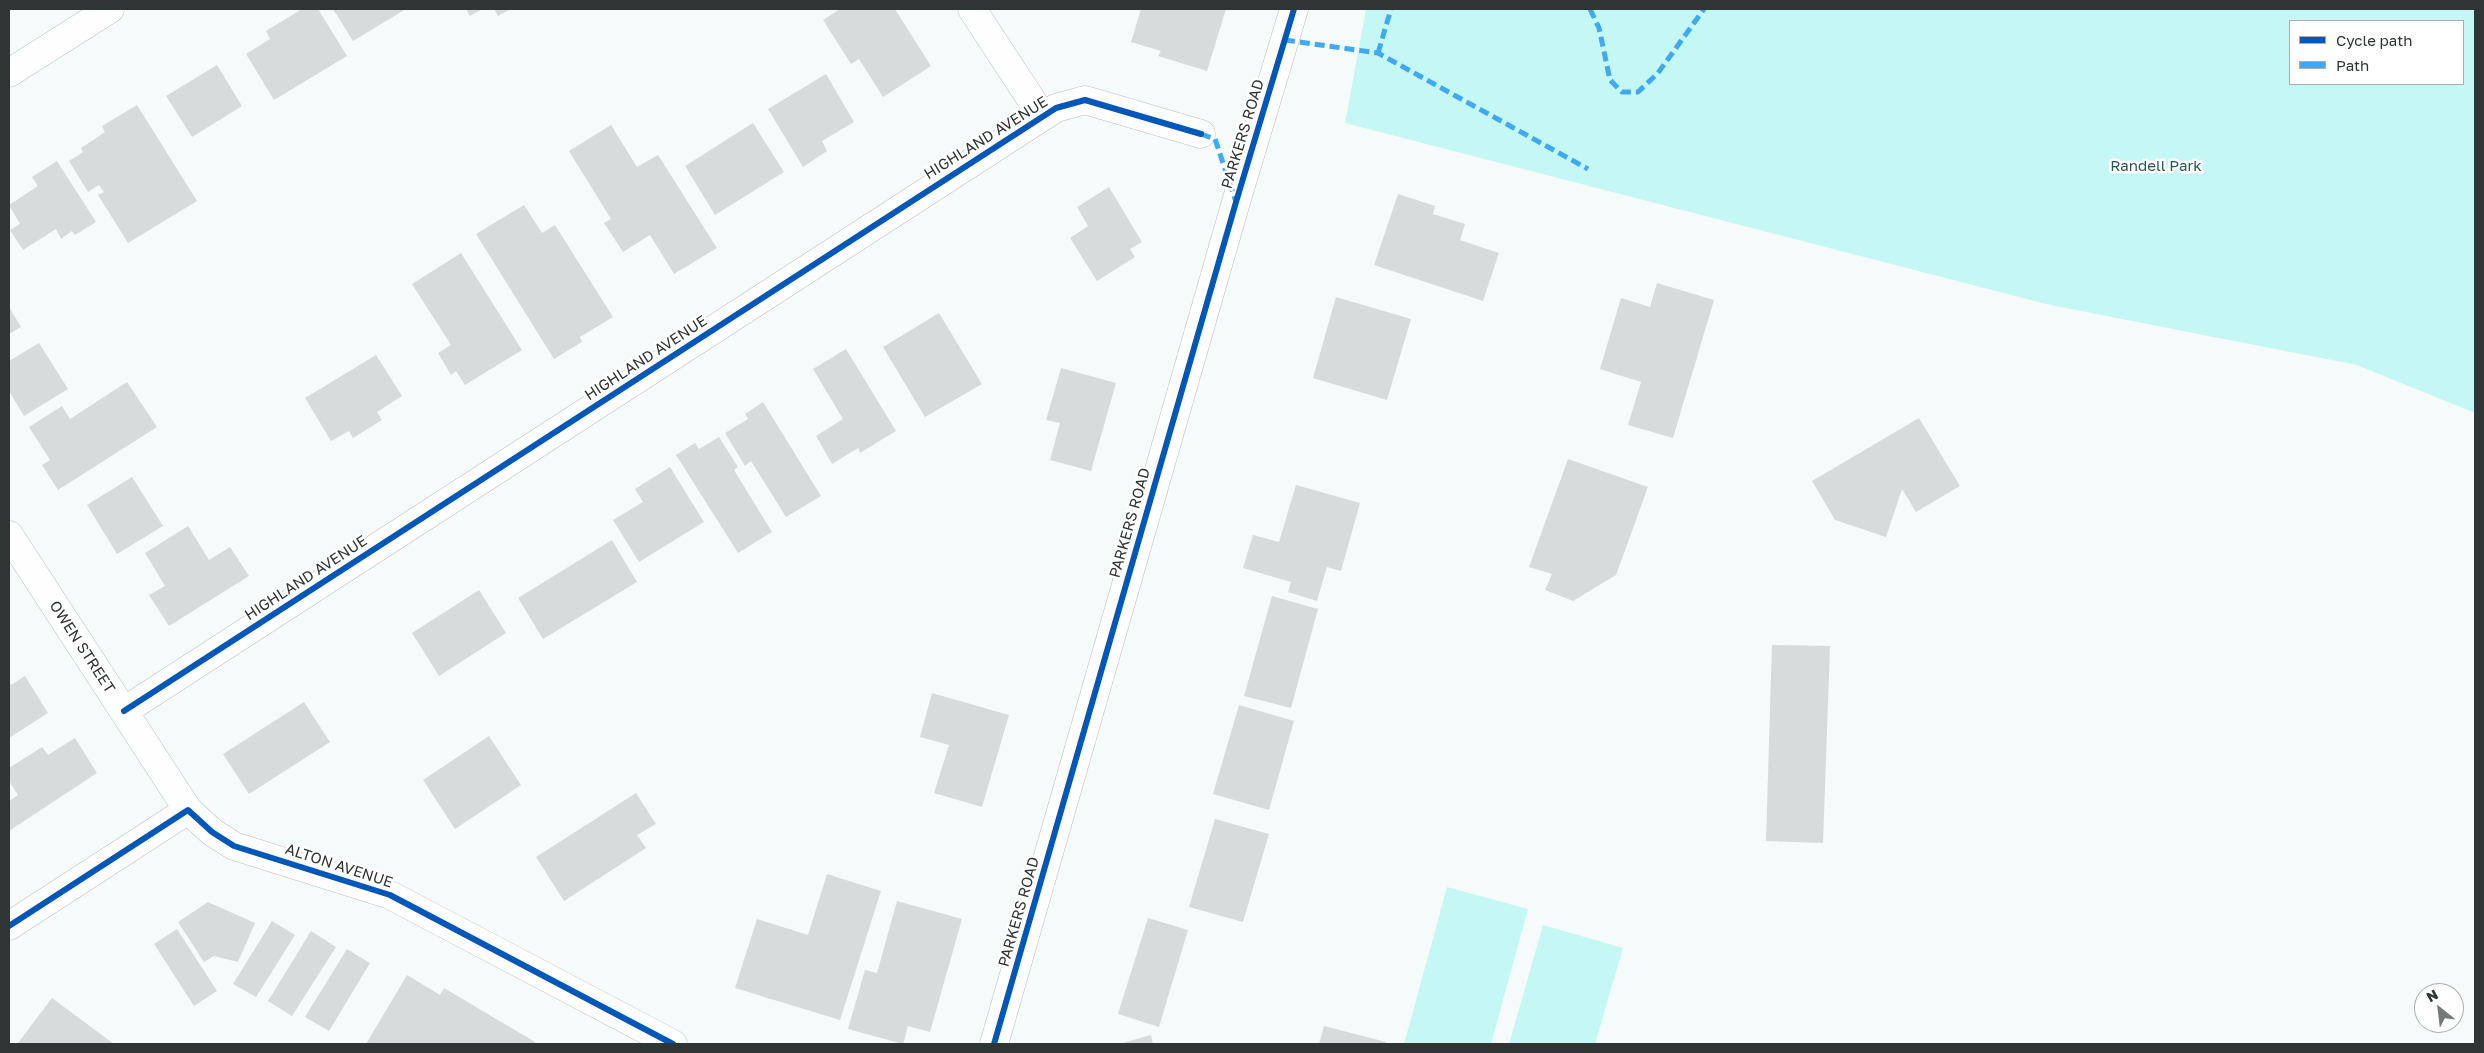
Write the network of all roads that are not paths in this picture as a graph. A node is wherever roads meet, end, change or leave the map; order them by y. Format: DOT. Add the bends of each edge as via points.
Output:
graph roads {
  1 [pos="110,9"];
  2 [pos="972,9"];
  3 [pos="1294,9"];
  4 [pos="9,73"];
  5 [pos="1042,116"];
  6 [pos="1200,134"];
  7 [pos="9,535"];
  8 [pos="124,711"];
  9 [pos="188,810"];
  10 [pos="9,926"];
  11 [pos="673,1044"];
  12 [pos="994,1044"];
  1 -- 4 [label="street"];
  2 -- 5 [label="street"];
  3 -- 12 [label="street, PARKERS ROAD"];
  5 -- 6 [label="street, HIGHLAND AVENUE" via="1069,103 1085,100"];
  5 -- 8 [label="street, HIGHLAND AVENUE"];
  7 -- 8 [label="street, OWEN STREET"];
  8 -- 9 [label="street, OWEN STREET"];
  9 -- 10 [label="street"];
  9 -- 11 [label="street, ALTON AVENUE" via="212,832 234,846 390,895"];
}
